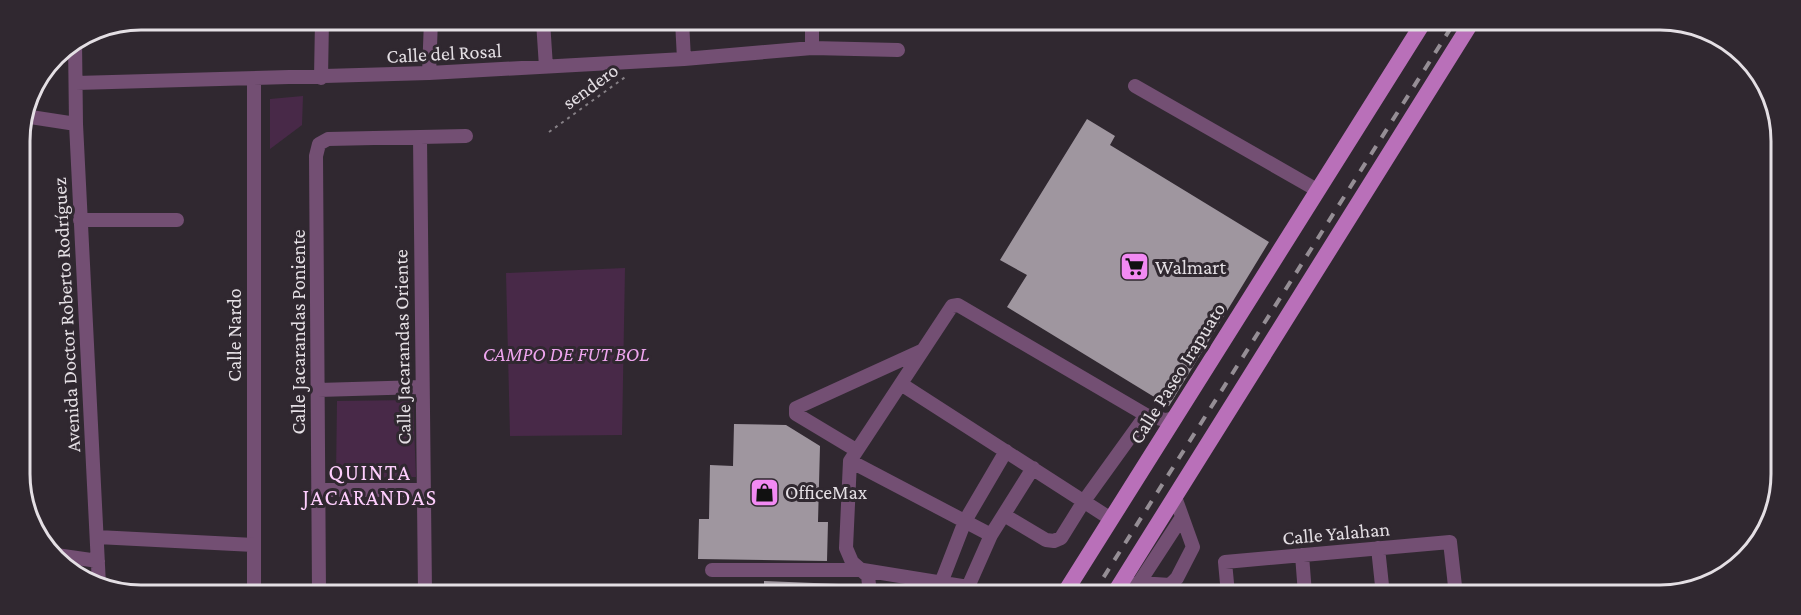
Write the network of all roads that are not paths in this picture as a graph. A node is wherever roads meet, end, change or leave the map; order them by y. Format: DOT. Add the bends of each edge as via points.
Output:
graph roads {
  1 [pos="322,30"];
  2 [pos="431,30"];
  3 [pos="544,30"];
  4 [pos="682,30"];
  5 [pos="812,30"];
  6 [pos="1419,30"];
  7 [pos="1468,30"];
  8 [pos="812,48"];
  9 [pos="898,50"];
  10 [pos="75,52"];
  11 [pos="684,59"];
  12 [pos="546,67"];
  13 [pos="429,73"];
  14 [pos="321,78"];
  15 [pos="254,79"];
  16 [pos="76,83"];
  17 [pos="1135,86"];
  18 [pos="32,117"];
  19 [pos="76,124"];
  20 [pos="466,136"];
  21 [pos="420,138"];
  22 [pos="1317,190"];
  23 [pos="80,220"];
  24 [pos="177,220"];
  25 [pos="921,351"];
  26 [pos="901,384"];
  27 [pos="422,387"];
  28 [pos="318,390"];
  29 [pos="1146,415"];
  30 [pos="1174,418"];
  31 [pos="1006,451"];
  32 [pos="853,455"];
  33 [pos="1032,468"];
  34 [pos="318,490"];
  35 [pos="423,490"];
  36 [pos="1174,497"];
  37 [pos="1084,501"];
  38 [pos="1004,515"];
  39 [pos="1182,517"];
  40 [pos="1111,519"];
  41 [pos="964,520"];
  42 [pos="991,535"];
  43 [pos="97,537"];
  44 [pos="254,545"];
  45 [pos="1378,548"];
  46 [pos="1302,555"];
  47 [pos="68,557"];
  48 [pos="98,561"];
  49 [pos="712,570"];
  50 [pos="862,570"];
  51 [pos="99,577"];
  52 [pos="941,583"];
  53 [pos="1139,583"];
  54 [pos="254,585"];
  55 [pos="319,585"];
  56 [pos="425,585"];
  57 [pos="869,585"];
  58 [pos="950,585"];
  59 [pos="976,585"];
  60 [pos="1070,585"];
  61 [pos="1119,585"];
  62 [pos="1133,585"];
  63 [pos="1227,585"];
  64 [pos="1304,585"];
  65 [pos="1382,585"];
  66 [pos="1455,585"];
  1 -- 14 [label="street"];
  2 -- 13 [label="street"];
  3 -- 12 [label="street"];
  4 -- 11 [label="street"];
  5 -- 8 [label="street"];
  6 -- 22 [label="main road, Calle Paseo Irapuato"];
  7 -- 36 [label="main road"];
  8 -- 9 [label="street, Calle del Rosal"];
  8 -- 11 [label="street, Calle del Rosal"];
  10 -- 16 [label="street, Avenida Doctor Roberto Rodríguez"];
  11 -- 12 [label="street, Calle del Rosal"];
  12 -- 13 [label="street, Calle del Rosal"];
  13 -- 14 [label="street, Calle del Rosal"];
  14 -- 15 [label="street, Calle del Rosal"];
  15 -- 16 [label="street, Calle del Rosal"];
  15 -- 44 [label="street, Calle Nardo"];
  16 -- 19 [label="street, Avenida Doctor Roberto Rodríguez"];
  17 -- 22 [label="street"];
  18 -- 19 [label="street"];
  19 -- 23 [label="street, Avenida Doctor Roberto Rodríguez"];
  20 -- 21 [label="street"];
  21 -- 27 [label="street, Calle Jacarandas Oriente"];
  21 -- 28 [label="street, Calle Jacarandas Poniente" via="328,139 319,144"];
  22 -- 30 [label="main road, Calle Paseo Irapuato"];
  23 -- 24 [label="street"];
  23 -- 43 [label="street, Avenida Doctor Roberto Rodríguez"];
  25 -- 26 [label="street"];
  25 -- 29 [label="street" via="947,309 958,305"];
  25 -- 32 [label="street" via="796,408 796,414"];
  26 -- 31 [label="street"];
  26 -- 32 [label="street"];
  27 -- 28 [label="street"];
  27 -- 35 [label="street, Calle Jacarandas Oriente"];
  28 -- 34 [label="street, Calle Jacarandas Poniente"];
  29 -- 30 [label="street"];
  29 -- 37 [label="street"];
  30 -- 40 [label="main road, Calle Paseo Irapuato"];
  31 -- 33 [label="street"];
  31 -- 41 [label="street"];
  32 -- 41 [label="street"];
  32 -- 50 [label="street" via="846,548 852,562"];
  33 -- 37 [label="street"];
  33 -- 38 [label="street"];
  34 -- 35 [label="street"];
  34 -- 55 [label="street, Calle Jacarandas Poniente"];
  35 -- 56 [label="street, Calle Jacarandas Oriente"];
  36 -- 39 [label="street"];
  36 -- 61 [label="main road"];
  37 -- 38 [label="street" via="1061,538 1054,541"];
  37 -- 40 [label="street"];
  38 -- 42 [label="street"];
  39 -- 53 [label="street"];
  39 -- 53 [label="street" via="1193,547 1177,578 1170,585"];
  40 -- 60 [label="main road, Calle Paseo Irapuato"];
  41 -- 42 [label="street"];
  41 -- 52 [label="street"];
  42 -- 59 [label="street"];
  43 -- 44 [label="street"];
  43 -- 48 [label="street, Avenida Doctor Roberto Rodríguez"];
  44 -- 54 [label="street, Calle Nardo"];
  45 -- 46 [label="street, Calle Yalahan"];
  45 -- 65 [label="street"];
  45 -- 66 [label="street, Calle Yalahan" via="1450,542"];
  46 -- 63 [label="street, Calle Yalahan" via="1225,562"];
  46 -- 64 [label="street"];
  47 -- 48 [label="street"];
  48 -- 51 [label="street, Avenida Doctor Roberto Rodríguez"];
  49 -- 50 [label="street"];
  50 -- 52 [label="street"];
  50 -- 57 [label="street"];
  52 -- 58 [label="street"];
  53 -- 62 [label="street"];
}
